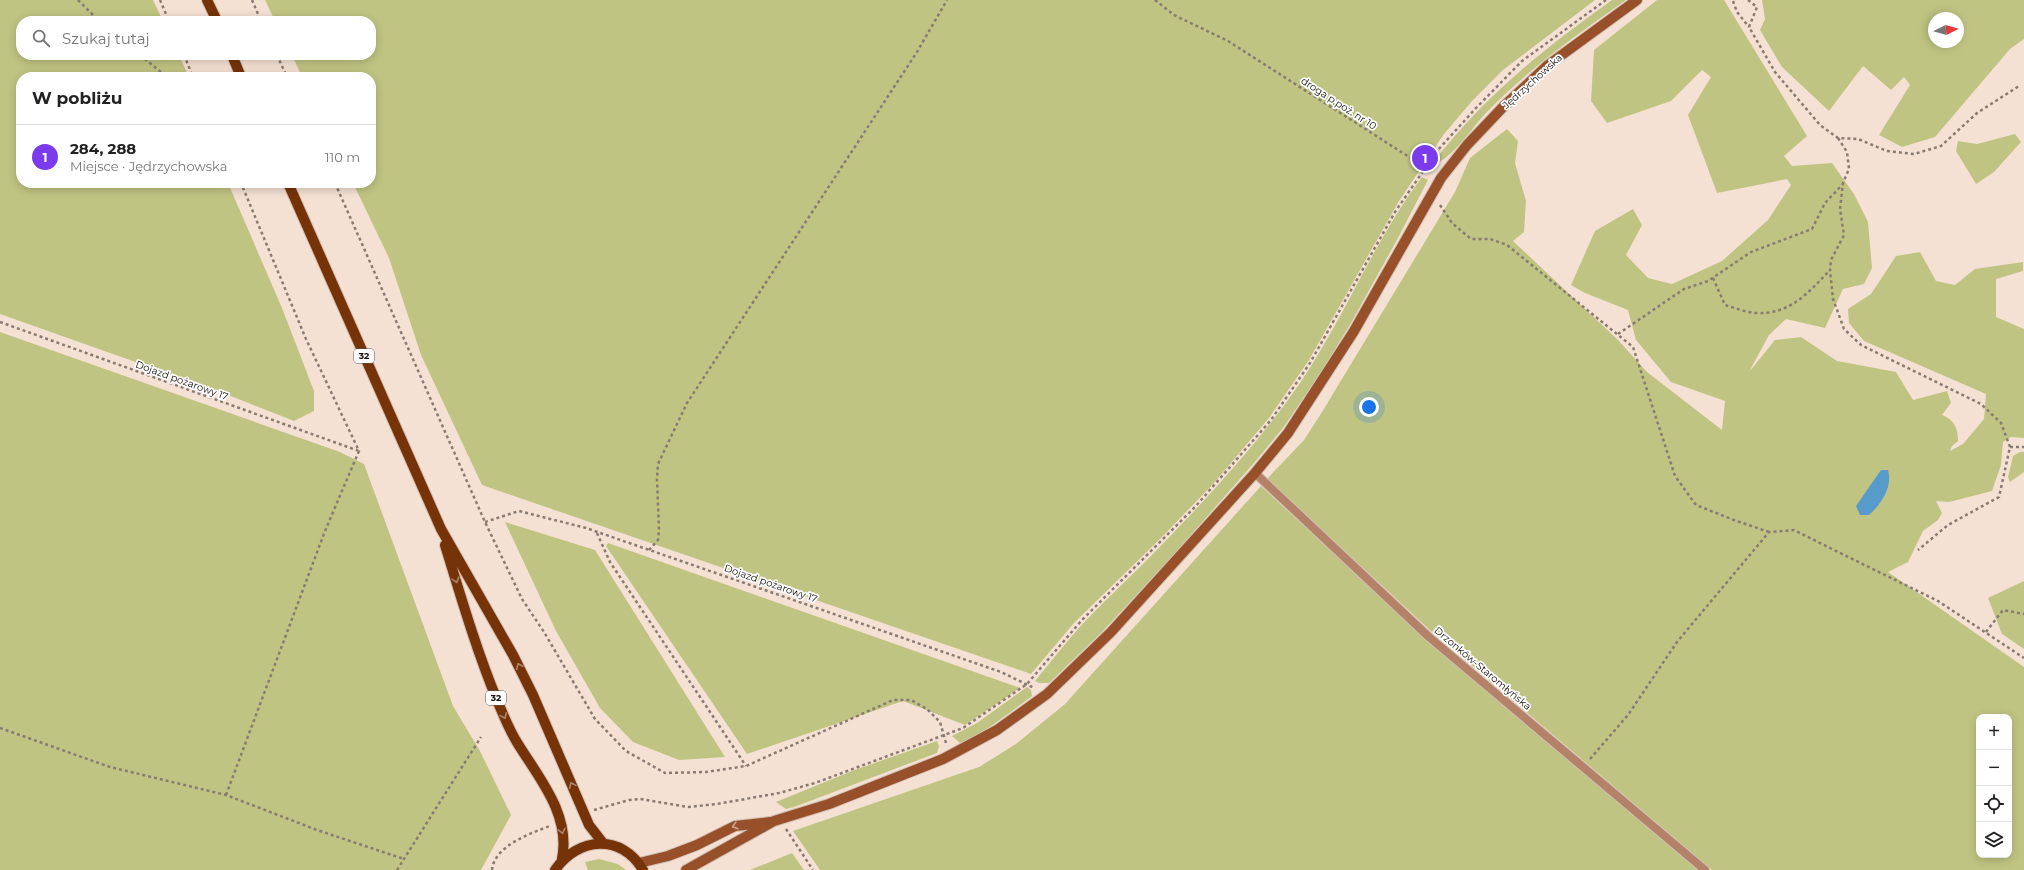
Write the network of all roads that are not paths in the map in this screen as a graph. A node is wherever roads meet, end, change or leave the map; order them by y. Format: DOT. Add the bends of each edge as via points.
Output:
graph roads {
  1 [pos="207,0"];
  2 [pos="1637,0"];
  3 [pos="215,16"];
  4 [pos="234,60"];
  5 [pos="239,72"];
  6 [pos="290,188"];
  7 [pos="1255,473"];
  8 [pos="441,529"];
  9 [pos="777,820"];
  10 [pos="603,843"];
  11 [pos="562,859"];
  12 [pos="641,866"];
  13 [pos="555,870"];
  14 [pos="686,870"];
  15 [pos="1706,870"];
  1 -- 3 [label="main road"];
  2 -- 7 [label="main road, Jędrzychowska" via="1548,65 1483,128 1441,178 1354,331 1288,433"];
  4 -- 5 [label="main road"];
  6 -- 8 [label="main road, 32"];
  7 -- 9 [label="main road, Jędrzychowska" via="1111,632 1047,694 997,730 949,756 829,804"];
  7 -- 15 [label="lane, Drzonków-Staromłyńska" via="1429,637"];
  10 -- 8 [label="main road, 32, one-way" via="596,836 513,655"];
  8 -- 11 [label="main road, 32, one-way" via="468,622 497,700 517,743 554,802 564,844"];
  9 -- 12 [label="main road, one-way" via="735,826 697,845"];
  9 -- 14 [label="main road"];
  10 -- 11 [label="main road, 32" via="580,847"];
  10 -- 12 [label="main road, 32" via="617,846 629,853"];
  11 -- 13 [label="main road, 32"];
}
